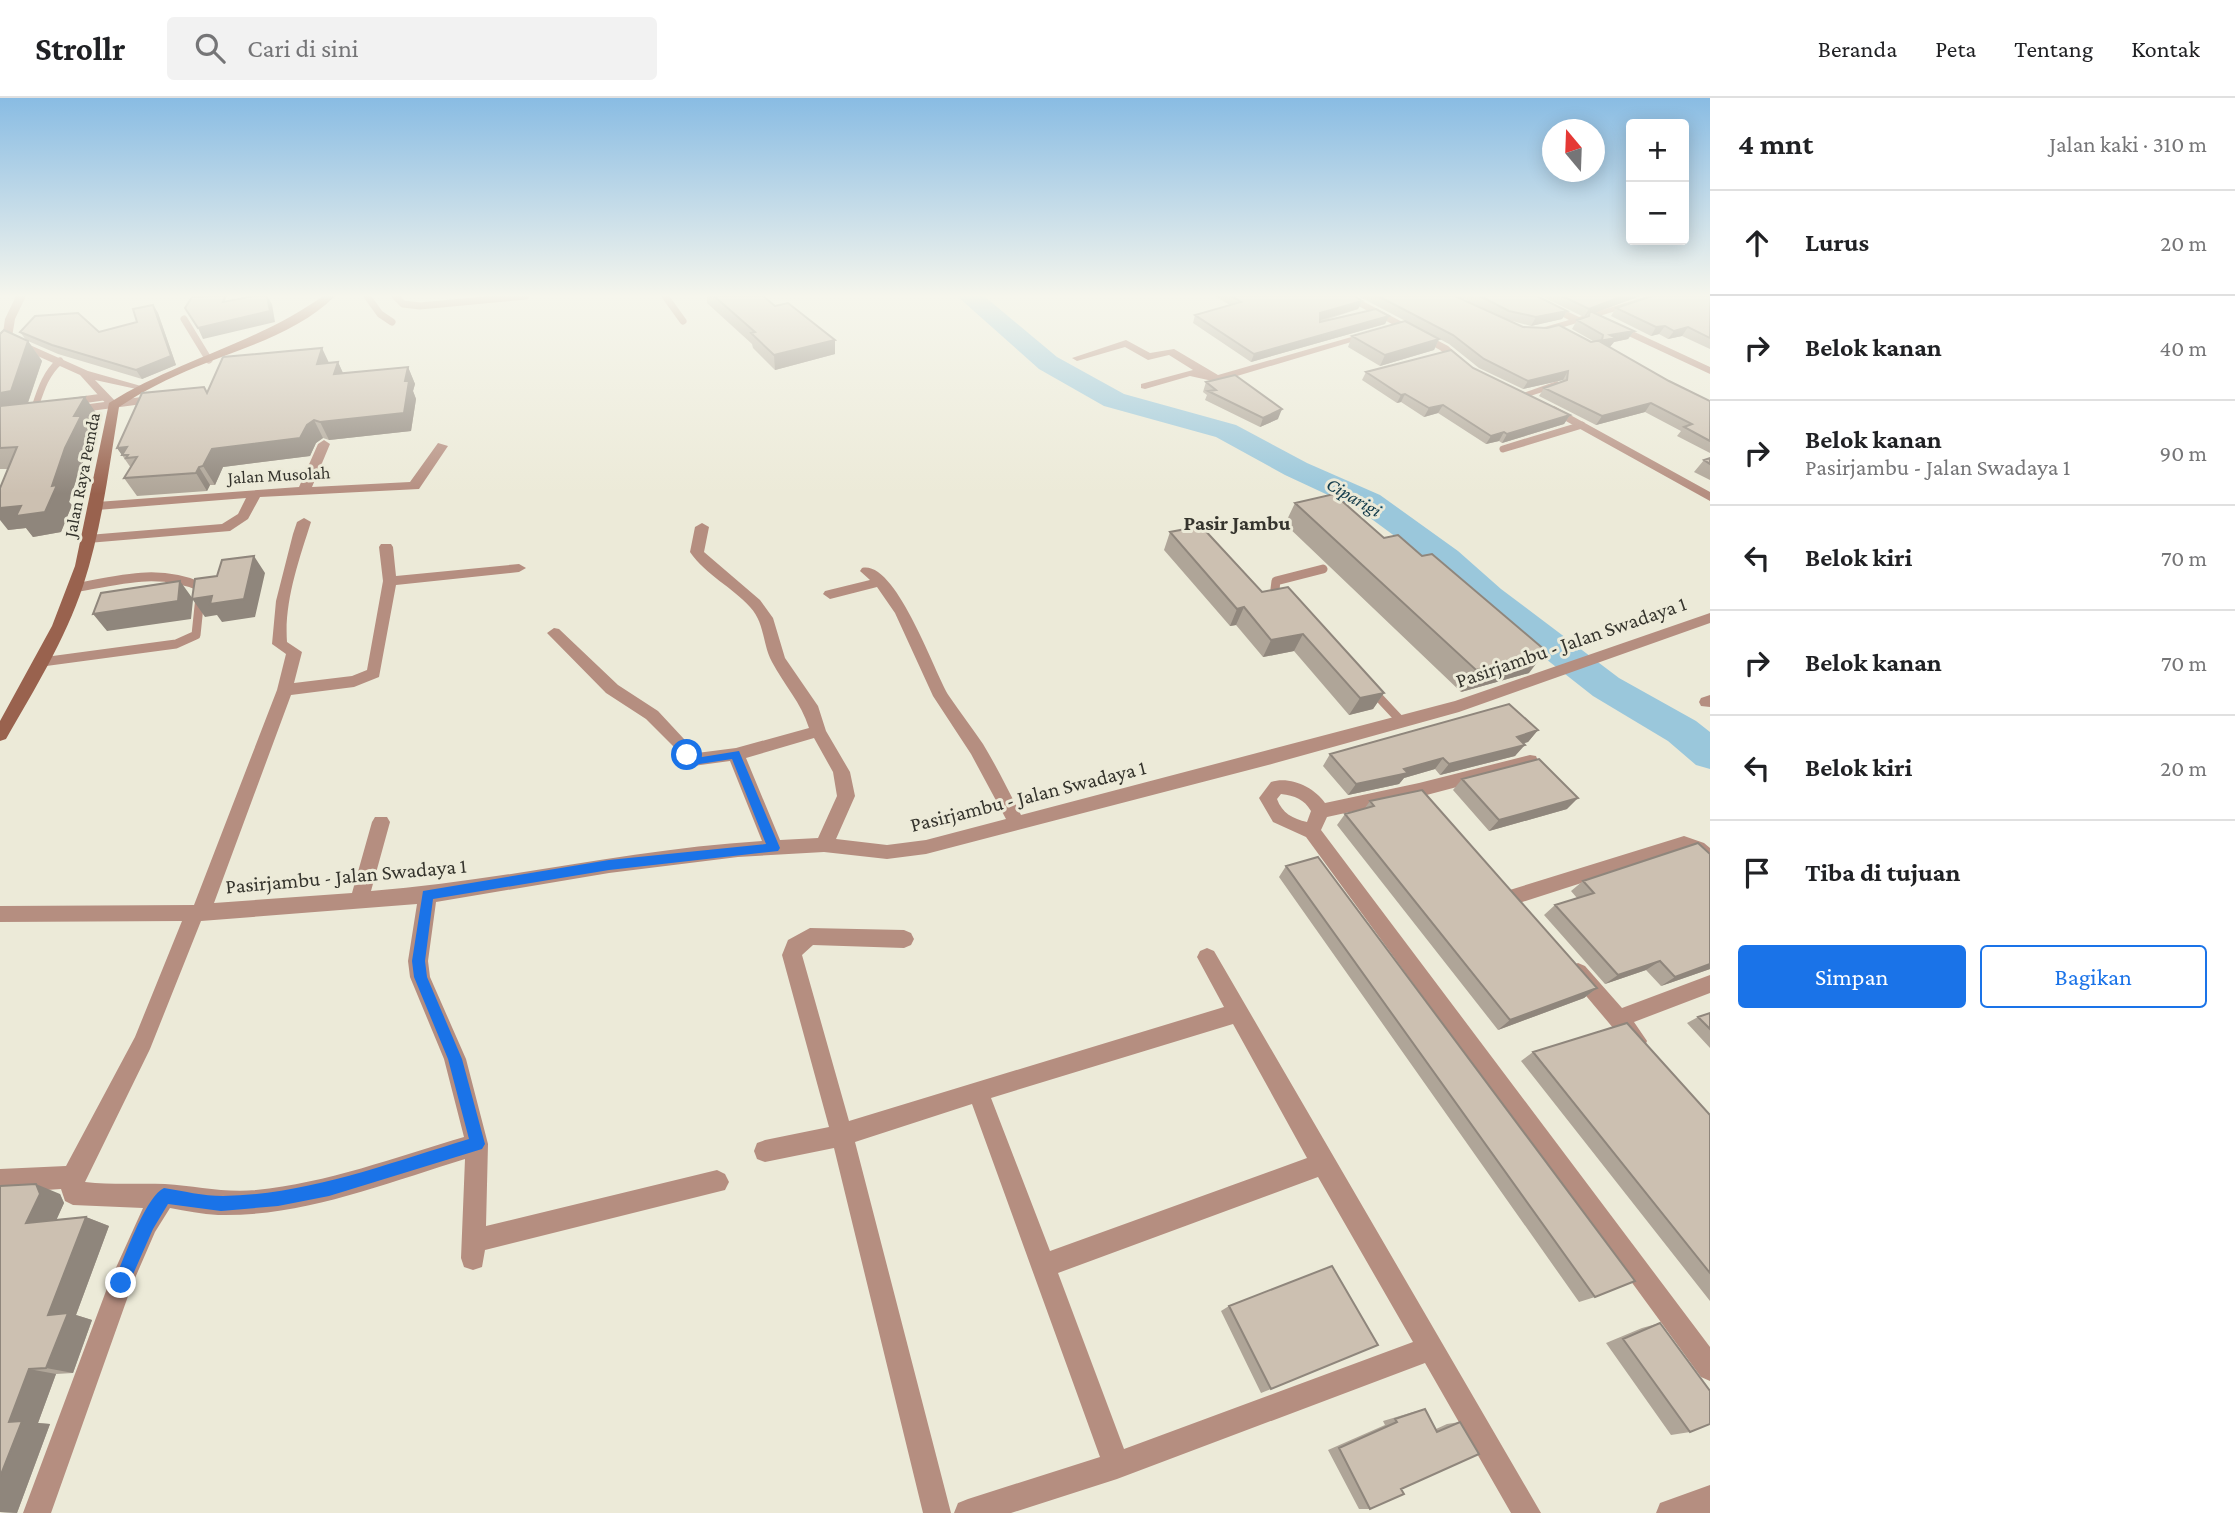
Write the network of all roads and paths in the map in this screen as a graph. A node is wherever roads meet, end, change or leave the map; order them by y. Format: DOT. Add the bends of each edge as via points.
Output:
graph roads {
  1 [pos="59,362"];
  2 [pos="62,362"];
  3 [pos="203,362"];
  4 [pos="1189,362"];
  5 [pos="1276,362"];
  6 [pos="1462,362"];
  7 [pos="1693,362"];
  8 [pos="1710,370"];
  9 [pos="1474,372"];
  10 [pos="84,373"];
  11 [pos="1206,373"];
  12 [pos="1557,384"];
  13 [pos="1145,386"];
  14 [pos="137,388"];
  15 [pos="1512,389"];
  16 [pos="1524,394"];
  17 [pos="156,399"];
  18 [pos="108,401"];
  19 [pos="55,405"];
  20 [pos="51,413"];
  21 [pos="37,415"];
  22 [pos="1582,425"];
  23 [pos="324,444"];
  24 [pos="442,446"];
  25 [pos="1503,449"];
  26 [pos="304,491"];
  27 [pos="255,493"];
  28 [pos="1710,497"];
  29 [pos="97,506"];
  30 [pos="304,522"];
  31 [pos="702,527"];
  32 [pos="88,539"];
  33 [pos="386,547"];
  34 [pos="519,568"];
  35 [pos="1323,569"];
  36 [pos="867,571"];
  37 [pos="390,581"];
  38 [pos="881,582"];
  39 [pos="75,589"];
  40 [pos="830,594"];
  41 [pos="1291,607"];
  42 [pos="1710,618"];
  43 [pos="554,633"];
  44 [pos="42,662"];
  45 [pos="1364,683"];
  46 [pos="285,690"];
  47 [pos="1401,721"];
  48 [pos="818,731"];
  49 [pos="0,735"];
  50 [pos="736,754"];
  51 [pos="1530,761"];
  52 [pos="1419,790"];
  53 [pos="1436,809"];
  54 [pos="381,822"];
  55 [pos="1016,822"];
  56 [pos="824,845"];
  57 [pos="774,848"];
  58 [pos="1710,860"];
  59 [pos="428,895"];
  60 [pos="359,900"];
  61 [pos="198,912"];
  62 [pos="0,914"];
  63 [pos="1530,917"];
  64 [pos="904,939"];
  65 [pos="1207,957"];
  66 [pos="1565,958"];
  67 [pos="1710,984"];
  68 [pos="1237,1013"];
  69 [pos="1618,1019"];
  70 [pos="1655,1060"];
  71 [pos="978,1091"];
  72 [pos="842,1135"];
  73 [pos="477,1144"];
  74 [pos="765,1151"];
  75 [pos="1322,1164"];
  76 [pos="73,1177"];
  77 [pos="0,1181"];
  78 [pos="717,1182"];
  79 [pos="164,1196"];
  80 [pos="1043,1266"];
  81 [pos="1432,1348"];
  82 [pos="1710,1368"];
  83 [pos="1117,1465"];
  84 [pos="1710,1499"];
  85 [pos="1001,1508"];
  86 [pos="37,1513"];
  87 [pos="936,1513"];
  88 [pos="968,1513"];
  89 [pos="1527,1513"];
  90 [pos="1670,1513"];
  1 -- 19 [label="lane" via="50,368 36,407"];
  2 -- 10 [label="street"];
  3 -- 14 [label="main road, Jalan Raya Pemda"];
  4 -- 11 [label="street"];
  5 -- 11 [label="street" via="1217,379"];
  6 -- 9 [label="street"];
  7 -- 8 [label="street"];
  10 -- 14 [label="street"];
  10 -- 18 [label="street"];
  11 -- 13 [label="street" via="1182,373"];
  12 -- 16 [label="street"];
  14 -- 18 [label="main road, Jalan Raya Pemda"];
  15 -- 16 [label="street"];
  16 -- 22 [label="street"];
  17 -- 18 [label="lane"];
  18 -- 18 [label="lane" via="65,407"];
  18 -- 29 [label="main road, Jalan Raya Pemda"];
  20 -- 21 [label="lane"];
  22 -- 25 [label="lane"];
  22 -- 28 [label="street"];
  23 -- 26 [label="street"];
  24 -- 26 [label="street, Jalan Musolah" via="414,486"];
  26 -- 27 [label="street, Jalan Musolah"];
  27 -- 29 [label="street, Jalan Musolah"];
  27 -- 32 [label="street" via="243,516 226,528"];
  29 -- 32 [label="main road, Jalan Raya Pemda"];
  30 -- 46 [label="street" via="279,629 280,645 294,652"];
  31 -- 48 [label="street" via="696,545 699,557 755,603 768,621 778,659 810,706"];
  32 -- 39 [label="main road, Jalan Raya Pemda"];
  33 -- 37 [label="street"];
  34 -- 37 [label="street"];
  35 -- 41 [label="lane" via="1276,581 1275,589"];
  36 -- 38 [label="street"];
  37 -- 46 [label="street" via="374,673 354,681"];
  38 -- 40 [label="street"];
  38 -- 55 [label="street" via="902,612 941,696 978,751"];
  39 -- 44 [label="main road, Jalan Raya Pemda"];
  39 -- 44 [label="lane" via="160,576 193,583 201,587 196,635 176,643"];
  42 -- 47 [label="street, Pasirjambu - Jalan Swadaya 1" via="1459,706"];
  43 -- 50 [label="street" via="612,690 652,715 690,759"];
  44 -- 49 [label="main road, Jalan Raya Pemda"];
  45 -- 47 [label="lane"];
  46 -- 61 [label="street"];
  47 -- 55 [label="street, Pasirjambu - Jalan Swadaya 1"];
  48 -- 50 [label="street"];
  48 -- 56 [label="street" via="841,772 846,796"];
  50 -- 57 [label="street"];
  51 -- 52 [label="street"];
  52 -- 53 [label="street"];
  52 -- 82 [label="street" via="1316,821"];
  54 -- 60 [label="street"];
  55 -- 56 [label="street, Pasirjambu - Jalan Swadaya 1" via="926,847 887,852"];
  56 -- 57 [label="street, Pasirjambu - Jalan Swadaya 1"];
  57 -- 59 [label="street, Pasirjambu - Jalan Swadaya 1" via="609,865"];
  58 -- 63 [label="street" via="1684,843 1509,892"];
  59 -- 60 [label="street, Pasirjambu - Jalan Swadaya 1"];
  59 -- 73 [label="street" via="418,961 420,977 455,1059"];
  60 -- 61 [label="street, Pasirjambu - Jalan Swadaya 1"];
  61 -- 62 [label="street, Pasirjambu - Jalan Swadaya 1"];
  61 -- 76 [label="street" via="143,1042"];
  64 -- 72 [label="street" via="810,936 792,952"];
  65 -- 68 [label="street"];
  66 -- 69 [label="street"];
  67 -- 69 [label="street"];
  68 -- 71 [label="street"];
  68 -- 75 [label="street"];
  69 -- 70 [label="street"];
  71 -- 72 [label="street"];
  71 -- 80 [label="street"];
  72 -- 74 [label="street"];
  72 -- 87 [label="street"];
  73 -- 78 [label="street" via="473,1250"];
  73 -- 79 [label="street" via="329,1188 278,1198 221,1203"];
  75 -- 80 [label="street"];
  75 -- 81 [label="street"];
  76 -- 77 [label="street"];
  76 -- 79 [label="street" via="73,1193"];
  79 -- 86 [label="street" via="121,1283"];
  80 -- 83 [label="street"];
  81 -- 83 [label="street"];
  81 -- 89 [label="street"];
  83 -- 85 [label="street"];
  84 -- 90 [label="street"];
  85 -- 88 [label="street"];
}
